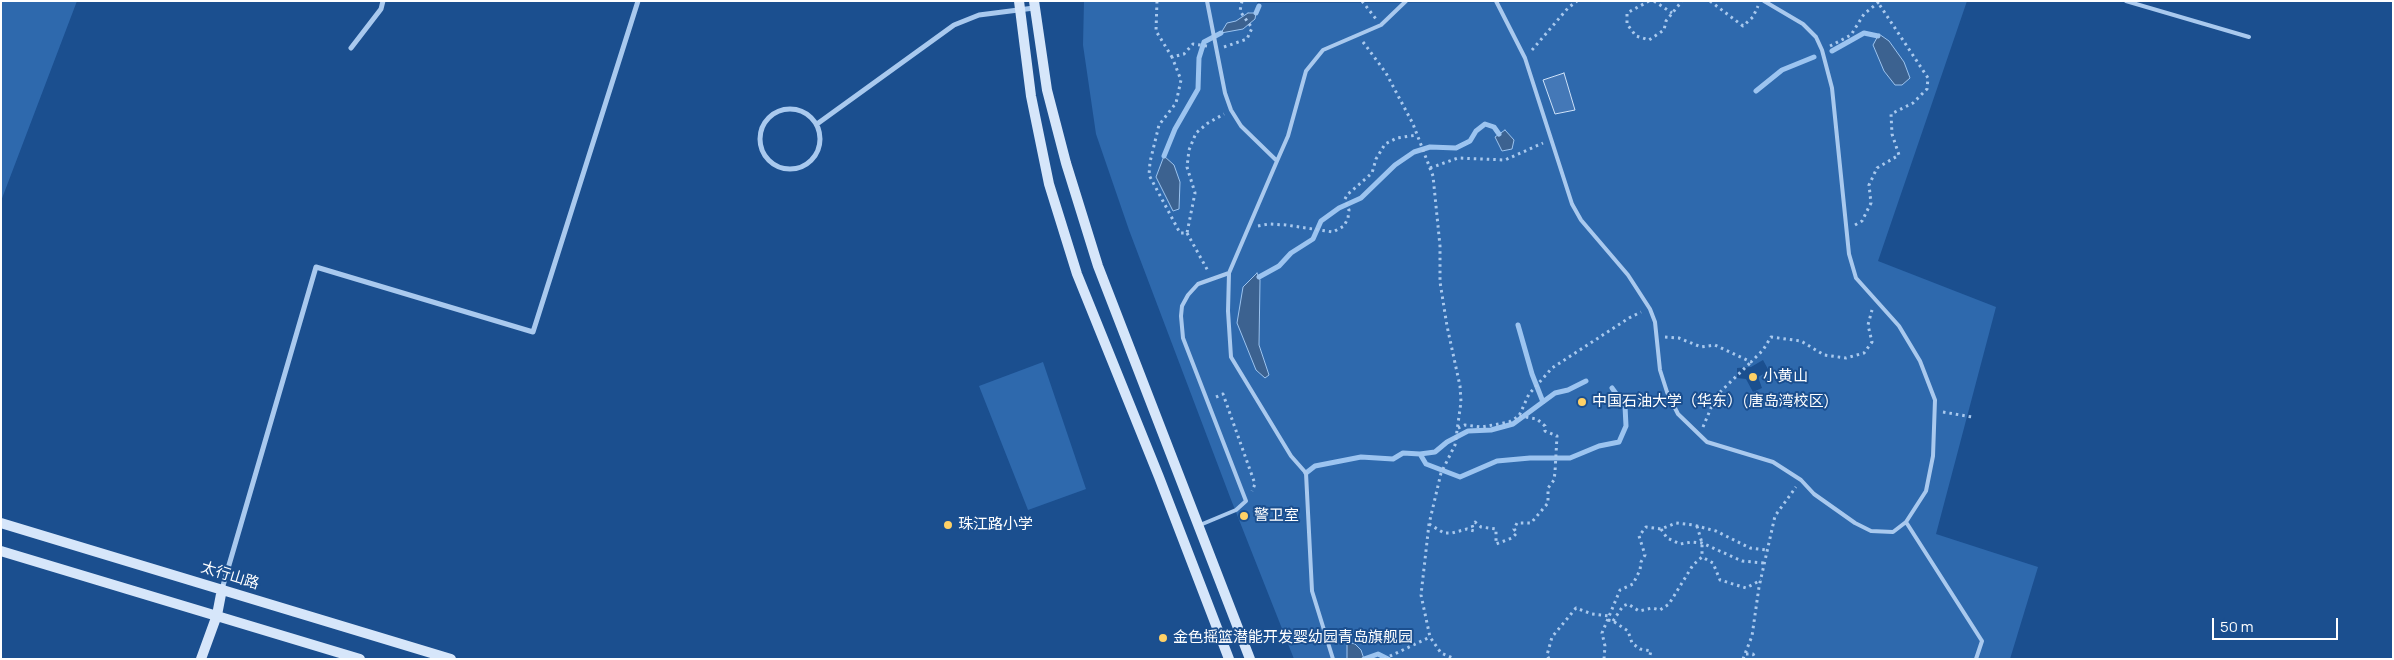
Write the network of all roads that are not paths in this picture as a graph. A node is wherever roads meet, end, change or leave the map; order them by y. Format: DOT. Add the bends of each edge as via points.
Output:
graph roads {
  1 [pos="383,1"];
  2 [pos="638,1"];
  3 [pos="1207,1"];
  4 [pos="1406,1"];
  5 [pos="1496,1"];
  6 [pos="1762,1"];
  7 [pos="2126,1"];
  8 [pos="1018,4"];
  9 [pos="1034,4"];
  10 [pos="2248,37"];
  11 [pos="351,48"];
  12 [pos="817,124"];
  13 [pos="1277,161"];
  14 [pos="1229,273"];
  15 [pos="1906,522"];
  16 [pos="1,523"];
  17 [pos="1199,525"];
  18 [pos="1,551"];
  19 [pos="222,589"];
  20 [pos="216,615"];
  21 [pos="201,659"];
  22 [pos="360,659"];
  23 [pos="451,659"];
  24 [pos="1229,659"];
  25 [pos="1250,659"];
  26 [pos="1333,659"];
  27 [pos="1976,659"];
  1 -- 11 [label="street" via="381,9"];
  2 -- 19 [label="street" via="534,332 316,267"];
  3 -- 13 [label="lane" via="1230,110 1241,126"];
  4 -- 13 [label="lane" via="1381,25 1323,50 1306,71 1288,136"];
  5 -- 15 [label="lane" via="1524,58 1572,204 1581,220 1628,275 1650,309 1655,322 1660,370 1678,414 1707,442 1773,462 1855,523 1872,531 1893,532"];
  6 -- 15 [label="lane" via="1803,24 1816,37 1822,50 1832,88 1848,254 1856,278 1899,326 1920,361 1935,400 1933,456 1926,491"];
  7 -- 10 [label="lane"];
  8 -- 9 [label="street"];
  8 -- 12 [label="street" via="979,14 954,25"];
  8 -- 24 [label="main road" via="1031,96 1049,184 1077,274"];
  9 -- 17 [label="main road" via="1047,90 1095,256"];
  12 -- 12 [label="street" via="802,111 792,109 768,119 758,140 768,162 778,167 798,169 815,155 819,137"];
  13 -- 14 [label="lane"];
  14 -- 17 [label="lane" via="1198,284 1182,306 1181,316 1183,338 1246,501 1236,510"];
  14 -- 26 [label="lane" via="1231,358 1259,406 1306,473 1312,592"];
  15 -- 27 [label="lane" via="1982,641"];
  16 -- 19 [label="main road, 太行山路"];
  17 -- 25 [label="main road"];
  18 -- 20 [label="main road"];
  19 -- 20 [label="main road"];
  19 -- 23 [label="main road, 太行山路"];
  20 -- 21 [label="main road"];
  20 -- 22 [label="main road"];
}
